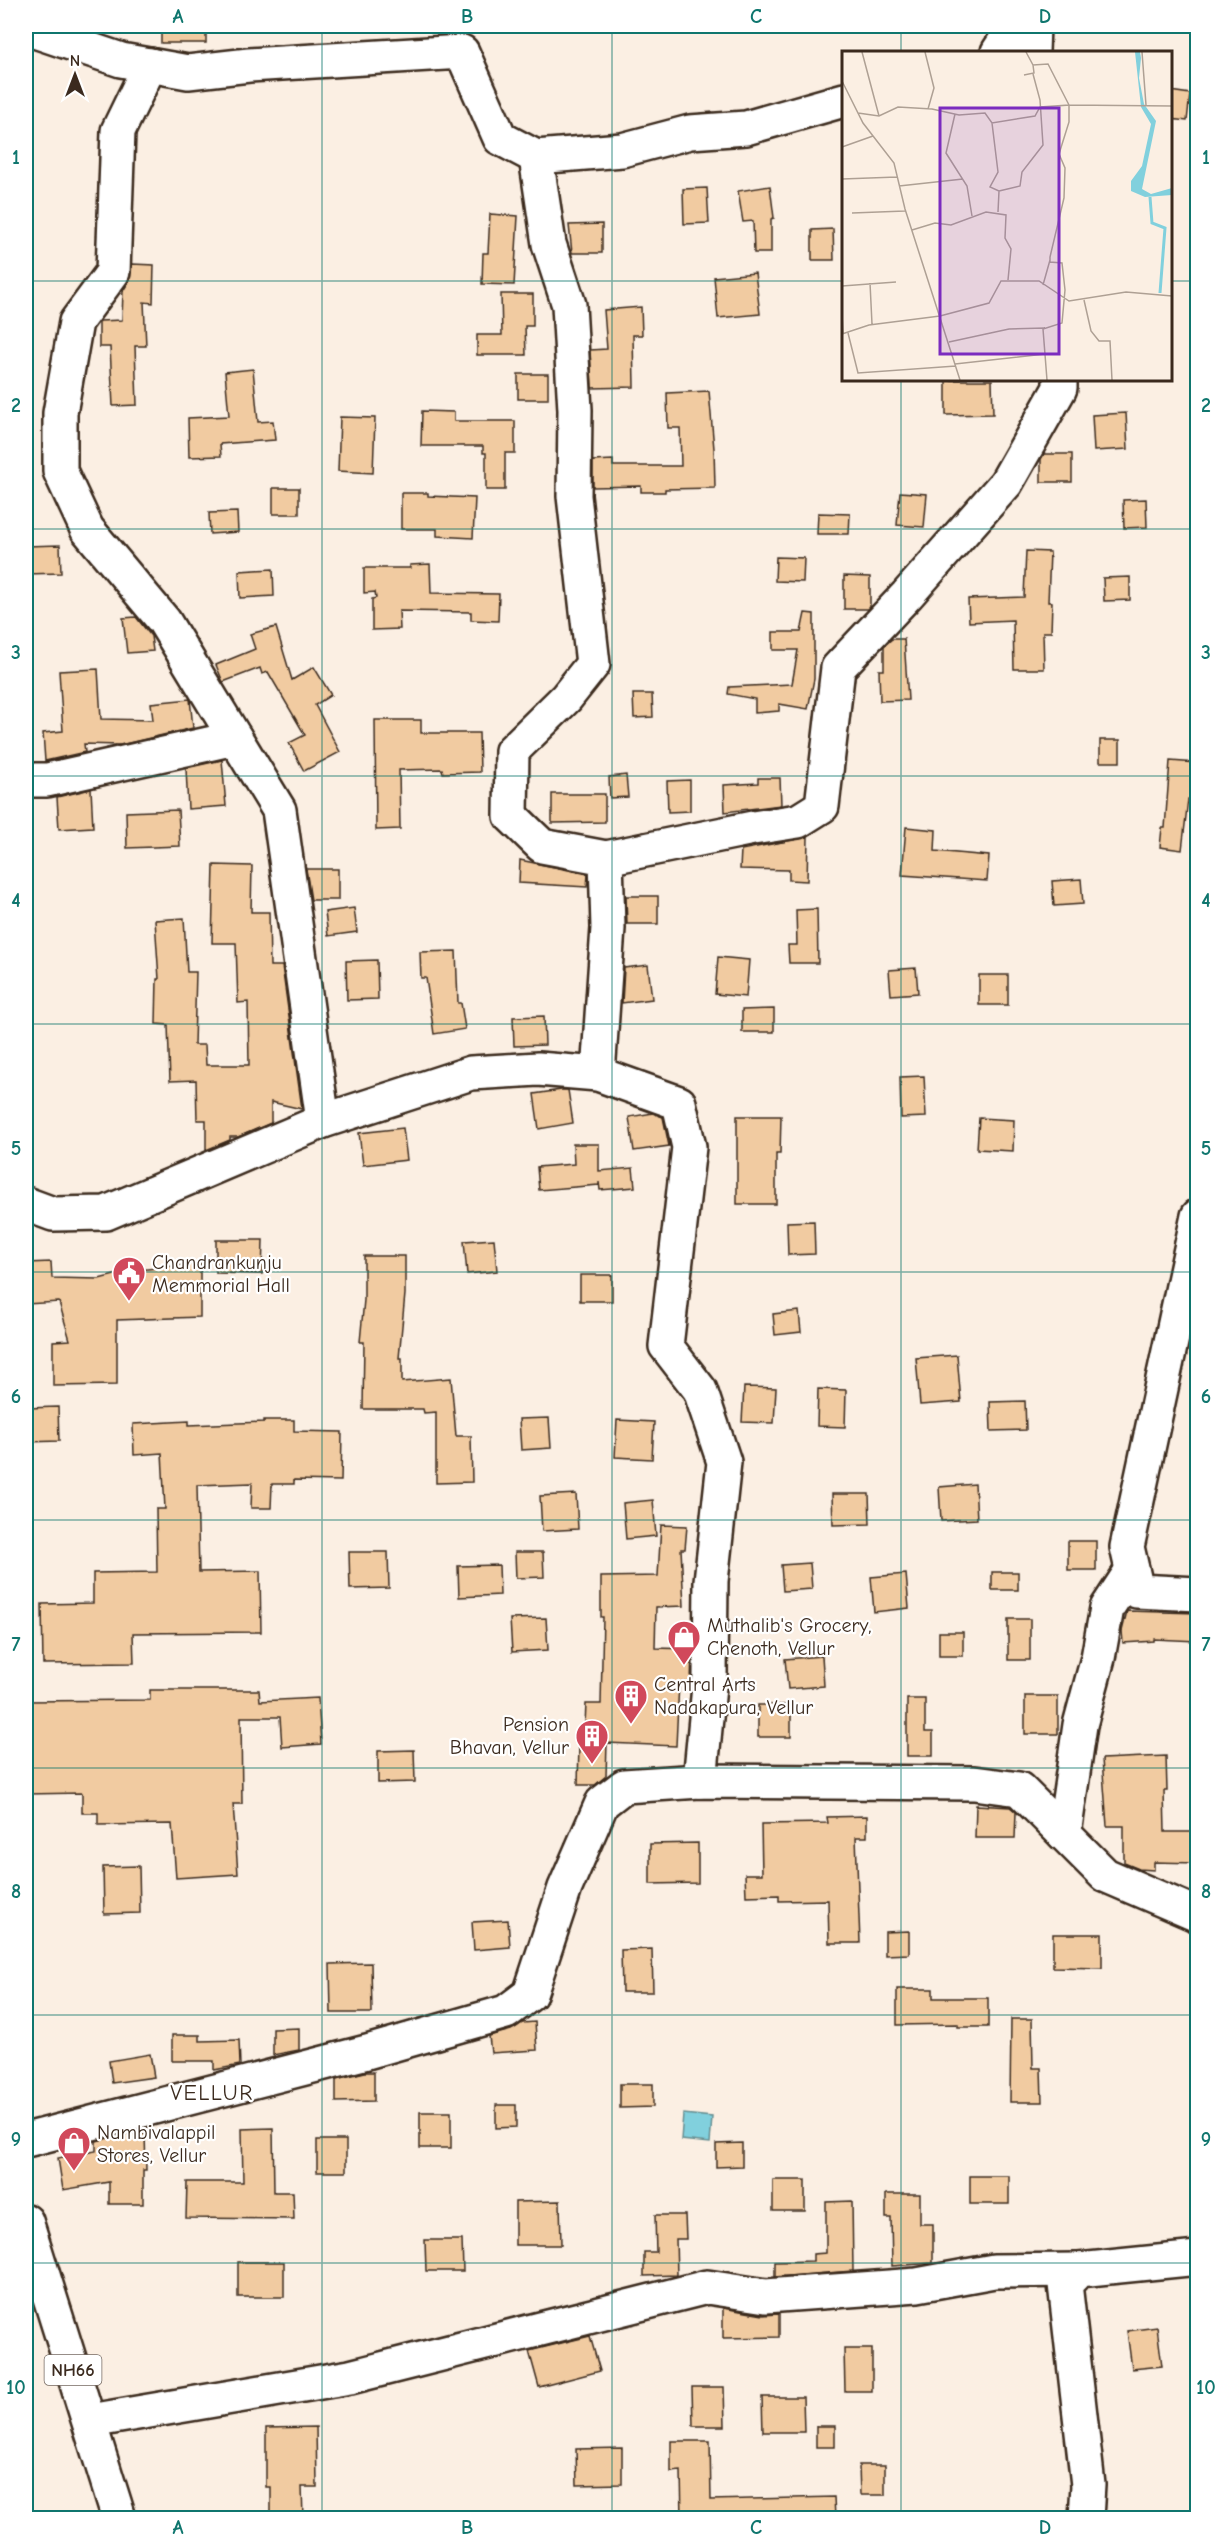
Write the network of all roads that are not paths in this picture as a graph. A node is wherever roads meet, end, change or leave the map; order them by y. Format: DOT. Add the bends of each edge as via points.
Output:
graph roads {
  1 [pos="1015,26"];
  2 [pos="1033,26"];
  3 [pos="26,28"];
  4 [pos="999,51"];
  5 [pos="1032,51"];
  6 [pos="150,65"];
  7 [pos="842,100"];
  8 [pos="536,157"];
  9 [pos="1060,381"];
  10 [pos="235,738"];
  11 [pos="26,780"];
  12 [pos="606,858"];
  13 [pos="598,1074"];
  14 [pos="323,1121"];
  15 [pos="26,1204"];
  16 [pos="1197,1216"];
  17 [pos="1132,1570"];
  18 [pos="1197,1594"];
  19 [pos="699,1781"];
  20 [pos="1064,1834"];
  21 [pos="1197,1915"];
  22 [pos="26,2140"];
  23 [pos="26,2221"];
  24 [pos="1197,2258"];
  25 [pos="1079,2270"];
  26 [pos="90,2421"];
  27 [pos="119,2518"];
  28 [pos="1086,2518"];
  1 -- 4 [label="main road"];
  2 -- 5 [label="main road"];
  3 -- 6 [label="main road" via="121,60"];
  6 -- 8 [label="main road" via="188,72 462,52 500,138"];
  6 -- 10 [label="main road" via="118,131 113,272 76,322 60,413 60,471 87,529 164,621"];
  7 -- 8 [label="main road" via="746,128 690,132 622,150"];
  8 -- 12 [label="main road" via="549,244 569,305 574,496 593,664 566,698 512,751 511,816 542,846"];
  9 -- 12 [label="main road" via="1060,388 1006,483 838,668 822,806 798,821"];
  10 -- 11 [label="main road" via="47,780"];
  10 -- 14 [label="main road" via="279,810"];
  12 -- 13 [label="main road" via="608,928"];
  13 -- 14 [label="main road" via="538,1069 471,1073"];
  13 -- 19 [label="main road" via="679,1103 689,1147 666,1346 700,1390 724,1462 711,1581 710,1676"];
  14 -- 15 [label="main road" via="106,1213 52,1214"];
  16 -- 17 [label="main road" via="1127,1547"];
  17 -- 18 [label="main road" via="1137,1591"];
  17 -- 20 [label="main road" via="1107,1608 1080,1725"];
  19 -- 20 [label="main road" via="985,1784 1019,1789"];
  19 -- 22 [label="main road" via="624,1786 602,1803 565,1888 530,1995 506,2012"];
  20 -- 21 [label="main road" via="1106,1875"];
  23 -- 26 [label="main road, NH66"];
  24 -- 25 [label="main road"];
  25 -- 26 [label="main road" via="994,2271 917,2285 766,2296 707,2287 350,2377"];
  25 -- 28 [label="main road" via="1065,2284 1088,2486"];
  26 -- 27 [label="main road, NH66"];
}
